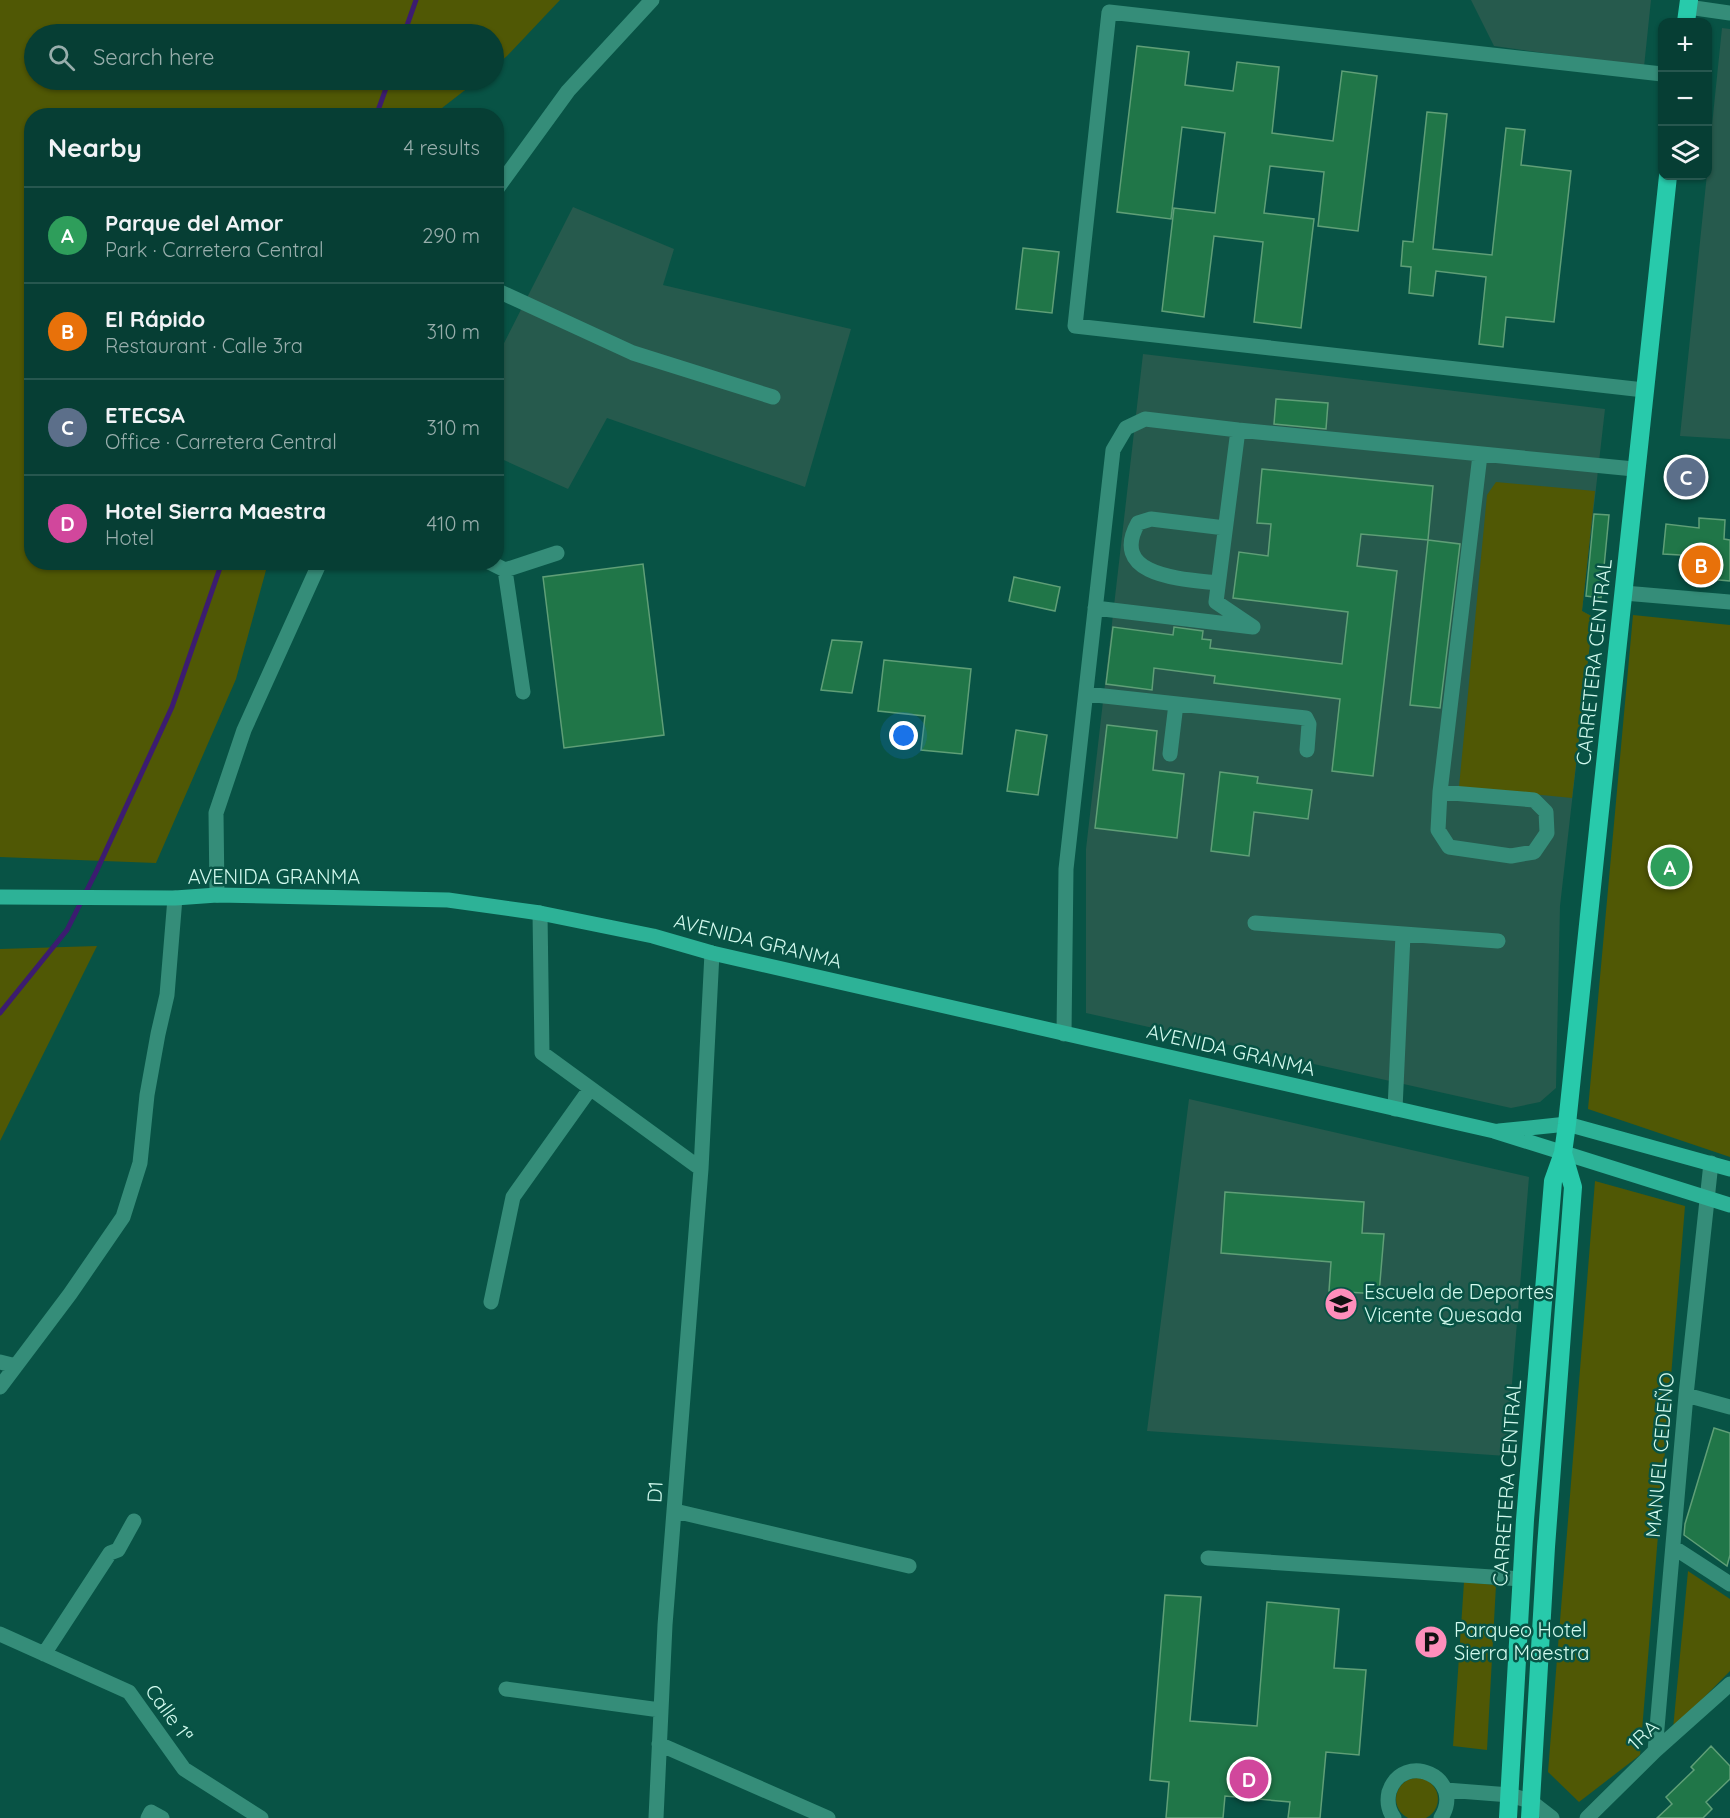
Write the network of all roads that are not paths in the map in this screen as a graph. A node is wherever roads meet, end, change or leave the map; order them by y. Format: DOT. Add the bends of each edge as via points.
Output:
graph roads {
  1 [pos="652,0"];
  2 [pos="1726,9"];
  3 [pos="1687,10"];
  4 [pos="1658,74"];
  5 [pos="504,179"];
  6 [pos="1668,180"];
  7 [pos="504,294"];
  8 [pos="1644,390"];
  9 [pos="773,397"];
  10 [pos="1238,430"];
  11 [pos="1480,455"];
  12 [pos="1634,470"];
  13 [pos="1225,528"];
  14 [pos="557,553"];
  15 [pos="316,570"];
  16 [pos="505,570"];
  17 [pos="1218,584"];
  18 [pos="1624,593"];
  19 [pos="1730,602"];
  20 [pos="1095,608"];
  21 [pos="523,692"];
  22 [pos="1086,694"];
  23 [pos="1176,704"];
  24 [pos="1307,750"];
  25 [pos="1170,754"];
  26 [pos="1440,792"];
  27 [pos="217,895"];
  28 [pos="0,897"];
  29 [pos="175,898"];
  30 [pos="540,913"];
  31 [pos="1255,923"];
  32 [pos="1403,935"];
  33 [pos="1498,941"];
  34 [pos="712,953"];
  35 [pos="1064,1034"];
  36 [pos="590,1089"];
  37 [pos="1395,1109"];
  38 [pos="1567,1124"];
  39 [pos="1494,1131"];
  40 [pos="1563,1153"];
  41 [pos="1711,1163"];
  42 [pos="701,1169"];
  43 [pos="1730,1169"];
  44 [pos="1707,1198"];
  45 [pos="1730,1205"];
  46 [pos="491,1302"];
  47 [pos="0,1362"];
  48 [pos="16,1366"];
  49 [pos="0,1387"];
  50 [pos="1686,1395"];
  51 [pos="1730,1407"];
  52 [pos="675,1511"];
  53 [pos="134,1521"];
  54 [pos="1673,1547"];
  55 [pos="1208,1558"];
  56 [pos="909,1566"];
  57 [pos="1522,1579"];
  58 [pos="1730,1584"];
  59 [pos="0,1634"];
  60 [pos="44,1654"];
  61 [pos="1730,1684"];
  62 [pos="506,1689"];
  63 [pos="660,1710"];
  64 [pos="659,1744"];
  65 [pos="1655,1751"];
  66 [pos="1446,1790"];
  67 [pos="1510,1796"];
  68 [pos="1530,1810"];
  69 [pos="148,1818"];
  70 [pos="162,1818"];
  71 [pos="261,1818"];
  72 [pos="656,1818"];
  73 [pos="828,1818"];
  74 [pos="1394,1818"];
  75 [pos="1441,1818"];
  76 [pos="1508,1818"];
  77 [pos="1552,1818"];
  78 [pos="1587,1818"];
  1 -- 5 [label="street" via="568,91"];
  2 -- 3 [label="street"];
  4 -- 8 [label="street" via="1109,12 1076,326"];
  6 -- 8 [label="highway, CARRETERA CENTRAL"];
  7 -- 9 [label="street" via="633,353"];
  8 -- 12 [label="highway, CARRETERA CENTRAL"];
  10 -- 11 [label="street"];
  10 -- 13 [label="street"];
  10 -- 20 [label="street" via="1145,418 1126,428 1113,450"];
  11 -- 12 [label="street"];
  11 -- 26 [label="street"];
  12 -- 18 [label="highway, CARRETERA CENTRAL"];
  13 -- 17 [label="street"];
  13 -- 17 [label="street" via="1151,519 1138,523 1132,535 1131,548 1139,563 1150,571"];
  14 -- 16 [label="street"];
  15 -- 27 [label="street" via="244,730 216,813"];
  16 -- 21 [label="street"];
  17 -- 20 [label="street" via="1215,602 1253,627"];
  18 -- 19 [label="street"];
  18 -- 38 [label="highway, CARRETERA CENTRAL"];
  20 -- 22 [label="street"];
  22 -- 23 [label="street"];
  22 -- 35 [label="street" via="1066,869"];
  23 -- 24 [label="street" via="1306,717 1310,724"];
  23 -- 25 [label="street"];
  26 -- 26 [label="street" via="1438,830 1449,847 1511,856 1533,852 1547,833 1546,812 1534,800"];
  27 -- 29 [label="main road, AVENIDA GRANMA"];
  27 -- 30 [label="main road, AVENIDA GRANMA" via="448,900"];
  28 -- 29 [label="main road, AVENIDA GRANMA"];
  29 -- 48 [label="street" via="167,995 147,1095 140,1163 123,1216"];
  30 -- 34 [label="main road, AVENIDA GRANMA" via="653,936"];
  30 -- 36 [label="street" via="542,1053"];
  31 -- 32 [label="street"];
  32 -- 33 [label="street"];
  32 -- 37 [label="street"];
  34 -- 35 [label="main road, AVENIDA GRANMA"];
  34 -- 42 [label="street, D1"];
  35 -- 37 [label="main road, AVENIDA GRANMA"];
  36 -- 42 [label="street"];
  36 -- 46 [label="street" via="513,1197"];
  37 -- 39 [label="main road, AVENIDA GRANMA"];
  38 -- 39 [label="main road, AVENIDA GRANMA"];
  38 -- 40 [label="highway, CARRETERA CENTRAL"];
  38 -- 41 [label="main road, AVENIDA GRANMA"];
  39 -- 40 [label="main road, AVENIDA GRANMA"];
  40 -- 44 [label="main road, AVENIDA GRANMA"];
  40 -- 57 [label="highway, CARRETERA CENTRAL" via="1553,1181"];
  40 -- 68 [label="highway, CARRETERA CENTRAL" via="1573,1187"];
  41 -- 43 [label="main road, AVENIDA GRANMA"];
  41 -- 44 [label="street, MANUEL CEDEÑO"];
  42 -- 52 [label="street, D1"];
  44 -- 45 [label="main road, AVENIDA GRANMA"];
  44 -- 50 [label="street, MANUEL CEDEÑO"];
  47 -- 48 [label="street"];
  48 -- 49 [label="street"];
  50 -- 51 [label="street"];
  50 -- 54 [label="street, MANUEL CEDEÑO"];
  52 -- 56 [label="street"];
  52 -- 63 [label="street, D1"];
  53 -- 60 [label="street" via="118,1550 110,1553"];
  54 -- 58 [label="street"];
  54 -- 65 [label="street, MANUEL CEDEÑO"];
  55 -- 57 [label="street"];
  57 -- 67 [label="highway, CARRETERA CENTRAL"];
  59 -- 60 [label="street, Calle 1ª"];
  60 -- 71 [label="street, Calle 1ª" via="129,1692 184,1769"];
  61 -- 65 [label="street, 1RA"];
  62 -- 63 [label="street"];
  63 -- 64 [label="street, D1"];
  64 -- 72 [label="street, D1"];
  64 -- 73 [label="street"];
  65 -- 78 [label="street, 1RA"];
  66 -- 67 [label="street"];
  66 -- 74 [label="street" via="1436,1776 1417,1770 1407,1772 1398,1777 1388,1795"];
  66 -- 75 [label="street"];
  67 -- 68 [label="street"];
  67 -- 76 [label="highway, CARRETERA CENTRAL"];
  68 -- 77 [label="street"];
  69 -- 70 [label="street" via="151,1812"];
}
